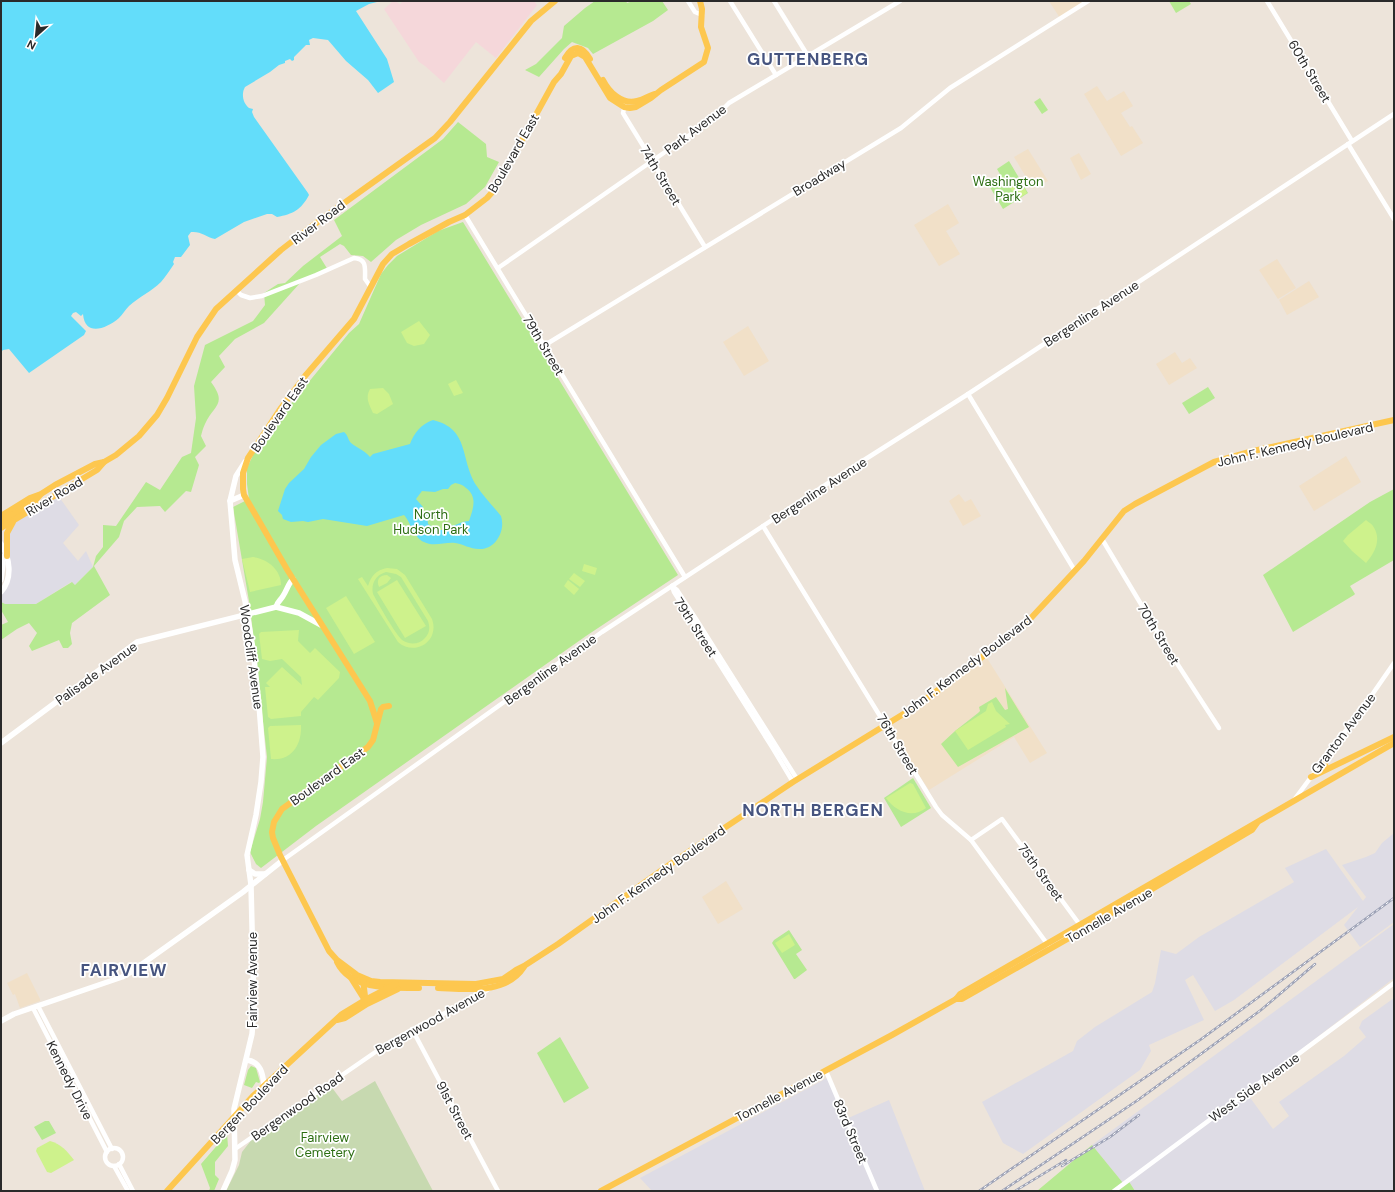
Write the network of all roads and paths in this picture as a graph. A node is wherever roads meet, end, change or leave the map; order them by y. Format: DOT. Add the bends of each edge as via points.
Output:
graph roads {
  1 [pos="555,1"];
  2 [pos="688,1"];
  3 [pos="700,1"];
  4 [pos="730,1"];
  5 [pos="774,1"];
  6 [pos="900,1"];
  7 [pos="1088,1"];
  8 [pos="1267,1"];
  9 [pos="702,15"];
  10 [pos="808,56"];
  11 [pos="776,76"];
  12 [pos="625,104"];
  13 [pos="1394,114"];
  14 [pos="1350,143"];
  15 [pos="652,161"];
  16 [pos="465,215"];
  17 [pos="1394,219"];
  18 [pos="705,247"];
  19 [pos="498,268"];
  20 [pos="370,286"];
  21 [pos="237,291"];
  22 [pos="545,345"];
  23 [pos="968,394"];
  24 [pos="1394,420"];
  25 [pos="248,458"];
  26 [pos="104,462"];
  27 [pos="41,494"];
  28 [pos="244,495"];
  29 [pos="230,501"];
  30 [pos="1,515"];
  31 [pos="14,520"];
  32 [pos="1,522"];
  33 [pos="763,526"];
  34 [pos="1,528"];
  35 [pos="1102,539"];
  36 [pos="1,544"];
  37 [pos="4,556"];
  38 [pos="1075,571"];
  39 [pos="685,577"];
  40 [pos="293,579"];
  41 [pos="1,580"];
  42 [pos="672,586"];
  43 [pos="1,592"];
  44 [pos="276,607"];
  45 [pos="248,613"];
  46 [pos="322,625"];
  47 [pos="1394,663"];
  48 [pos="389,706"];
  49 [pos="377,724"];
  50 [pos="886,725"];
  51 [pos="1219,728"];
  52 [pos="1394,737"];
  53 [pos="1,743"];
  54 [pos="1394,743"];
  55 [pos="1326,758"];
  56 [pos="1326,768"];
  57 [pos="1311,777"];
  58 [pos="795,781"];
  59 [pos="1292,803"];
  60 [pos="1257,823"];
  61 [pos="971,840"];
  62 [pos="283,860"];
  63 [pos="247,861"];
  64 [pos="248,870"];
  65 [pos="265,874"];
  66 [pos="254,883"];
  67 [pos="1080,926"];
  68 [pos="1049,946"];
  69 [pos="337,960"];
  70 [pos="524,966"];
  71 [pos="350,977"];
  72 [pos="501,980"];
  73 [pos="363,981"];
  74 [pos="1394,983"];
  75 [pos="399,986"];
  76 [pos="493,986"];
  77 [pos="389,988"];
  78 [pos="366,1002"];
  79 [pos="35,1007"];
  80 [pos="1,1021"];
  81 [pos="412,1029"];
  82 [pos="247,1060"];
  83 [pos="359,1062"];
  84 [pos="68,1071"];
  85 [pos="826,1071"];
  86 [pos="264,1086"];
  87 [pos="112,1149"];
  88 [pos="235,1149"];
  89 [pos="107,1152"];
  90 [pos="119,1164"];
  91 [pos="114,1166"];
  92 [pos="128,1191"];
  93 [pos="133,1191"];
  94 [pos="167,1191"];
  95 [pos="222,1191"];
  96 [pos="498,1191"];
  97 [pos="602,1191"];
  98 [pos="877,1191"];
  99 [pos="1114,1191"];
  1 -- 21 [label="main road, River Road" via="531,22 435,138 303,232"];
  2 -- 9 [label="street" via="695,12"];
  3 -- 9 [label="main road"];
  4 -- 11 [label="street"];
  5 -- 10 [label="street"];
  6 -- 10 [label="street, Park Avenue"];
  7 -- 18 [label="street, Broadway" via="950,88 901,128"];
  8 -- 14 [label="street, 60th Street"];
  9 -- 12 [label="main road" via="702,28 708,48 704,62 636,107 630,108"];
  10 -- 11 [label="street, Park Avenue"];
  11 -- 15 [label="street, Park Avenue" via="729,103 714,118"];
  12 -- 15 [label="street, 74th Street" via="624,113"];
  12 -- 16 [label="main road, Boulevard East" via="610,98 587,60 580,54 571,56 495,189"];
  13 -- 14 [label="street, Bergenline Avenue"];
  14 -- 17 [label="street, 60th Street"];
  14 -- 23 [label="street, Bergenline Avenue"];
  15 -- 18 [label="street, 74th Street"];
  15 -- 19 [label="street, Park Avenue"];
  16 -- 19 [label="street, 79th Street"];
  16 -- 20 [label="main road, Boulevard East" via="392,254"];
  18 -- 22 [label="street, Broadway"];
  19 -- 22 [label="street, 79th Street"];
  20 -- 21 [label="street" via="365,279 364,262 354,258 262,296 250,298"];
  20 -- 25 [label="main road, Boulevard East" via="354,319 305,376"];
  21 -- 26 [label="main road, River Road" via="216,309 201,329 157,415 132,443"];
  22 -- 39 [label="street, 79th Street"];
  23 -- 33 [label="street, Bergenline Avenue"];
  23 -- 38 [label="street"];
  24 -- 35 [label="main road, John F. Kennedy Boulevard" via="1214,462 1124,511"];
  25 -- 28 [label="main road, Boulevard East" via="243,473"];
  25 -- 29 [label="main road, Woodcliff Avenue" via="236,476"];
  26 -- 27 [label="main road, River Road" via="95,464"];
  26 -- 31 [label="main road, River Road" via="97,470"];
  27 -- 30 [label="main road, River Road"];
  27 -- 32 [label="main road" via="34,502"];
  28 -- 29 [label="main road"];
  28 -- 40 [label="main road, Boulevard East"];
  29 -- 45 [label="main road, Woodcliff Avenue" via="235,560"];
  31 -- 34 [label="main road, River Road"];
  31 -- 37 [label="main road" via="7,533"];
  33 -- 39 [label="street, Bergenline Avenue"];
  33 -- 50 [label="street, 76th Street"];
  35 -- 38 [label="main road, John F. Kennedy Boulevard"];
  35 -- 51 [label="street, 70th Street"];
  36 -- 37 [label="main road"];
  37 -- 41 [label="main road"];
  37 -- 43 [label="main road" via="9,565 8,580"];
  38 -- 50 [label="main road, John F. Kennedy Boulevard" via="1031,618 1010,636 918,706"];
  39 -- 42 [label="street, Bergenline Avenue"];
  40 -- 44 [label="main road"];
  40 -- 46 [label="main road, Boulevard East"];
  42 -- 58 [label="street, 79th Street" via="696,619"];
  42 -- 62 [label="street, Bergenline Avenue" via="570,654"];
  44 -- 45 [label="main road, Palisade Avenue"];
  44 -- 46 [label="main road" via="299,612"];
  45 -- 53 [label="main road, Palisade Avenue" via="137,642"];
  45 -- 63 [label="main road, Woodcliff Avenue" via="263,754 261,782"];
  46 -- 49 [label="main road, Boulevard East" via="370,700"];
  47 -- 55 [label="street, Granton Avenue"];
  48 -- 49 [label="main road" via="381,709"];
  49 -- 62 [label="main road, Boulevard East" via="373,740 368,747 277,815 272,832"];
  50 -- 58 [label="main road, John F. Kennedy Boulevard"];
  50 -- 61 [label="street, 76th Street" via="936,807"];
  52 -- 56 [label="main road"];
  54 -- 59 [label="main road, Tonnelle Avenue"];
  55 -- 56 [label="main road"];
  55 -- 57 [label="street, Granton Avenue"];
  56 -- 57 [label="main road"];
  57 -- 59 [label="street, Granton Avenue"];
  58 -- 70 [label="main road, John F. Kennedy Boulevard"];
  59 -- 60 [label="main road, Tonnelle Avenue"];
  60 -- 67 [label="main road, Tonnelle Avenue"];
  60 -- 68 [label="main road, Tonnelle Avenue" via="1252,830"];
  61 -- 67 [label="street, 75th Street" via="1002,819"];
  61 -- 68 [label="street, 76th Street"];
  62 -- 65 [label="main road, Bergenline Avenue"];
  62 -- 69 [label="main road, John F. Kennedy Boulevard" via="329,951"];
  63 -- 64 [label="main road, Fairview Avenue"];
  64 -- 65 [label="main road" via="255,874"];
  64 -- 66 [label="main road, Fairview Avenue"];
  65 -- 66 [label="main road, Bergenline Avenue"];
  66 -- 79 [label="main road, Bergenline Avenue" via="131,972"];
  66 -- 82 [label="main road, Fairview Avenue" via="254,1017"];
  67 -- 68 [label="main road, Tonnelle Avenue"];
  68 -- 85 [label="main road, Tonnelle Avenue"];
  69 -- 71 [label="main road, John F. Kennedy Boulevard" via="339,966"];
  69 -- 73 [label="main road, John F. Kennedy Boulevard"];
  70 -- 72 [label="main road, John F. Kennedy Boulevard"];
  70 -- 76 [label="main road, John F. Kennedy Boulevard" via="512,979"];
  71 -- 73 [label="main road, John F. Kennedy Boulevard"];
  71 -- 78 [label="main road"];
  72 -- 75 [label="main road, John F. Kennedy Boulevard" via="476,984"];
  72 -- 76 [label="street, Bergenwood Avenue"];
  73 -- 75 [label="main road, John F. Kennedy Boulevard"];
  73 -- 77 [label="main road, John F. Kennedy Boulevard"];
  73 -- 78 [label="main road"];
  74 -- 99 [label="street, West Side Avenue"];
  75 -- 76 [label="main road, John F. Kennedy Boulevard" via="477,989"];
  75 -- 77 [label="main road, John F. Kennedy Boulevard"];
  75 -- 78 [label="main road, Bergen Boulevard"];
  76 -- 81 [label="street, Bergenwood Avenue" via="479,996"];
  77 -- 78 [label="main road, Bergen Boulevard"];
  78 -- 86 [label="main road, Bergen Boulevard" via="342,1014"];
  79 -- 80 [label="main road, Bergenline Avenue"];
  79 -- 84 [label="street, Kennedy Drive"];
  81 -- 83 [label="street, Bergenwood Avenue"];
  81 -- 96 [label="street, 91st Street"];
  82 -- 86 [label="main road" via="258,1064"];
  82 -- 88 [label="main road, Fairview Avenue" via="234,1109"];
  83 -- 88 [label="street, Bergenwood Road"];
  84 -- 87 [label="street, Kennedy Drive"];
  84 -- 89 [label="street, Kennedy Drive"];
  85 -- 97 [label="main road, Tonnelle Avenue"];
  85 -- 98 [label="street, 83rd Street"];
  86 -- 94 [label="main road, Bergen Boulevard"];
  87 -- 89 [label="street"];
  87 -- 90 [label="street" via="121,1152"];
  88 -- 95 [label="main road, Fairview Avenue" via="234,1166"];
  89 -- 91 [label="street" via="106,1161"];
  90 -- 91 [label="street"];
  90 -- 93 [label="street"];
  91 -- 92 [label="street"];
}
